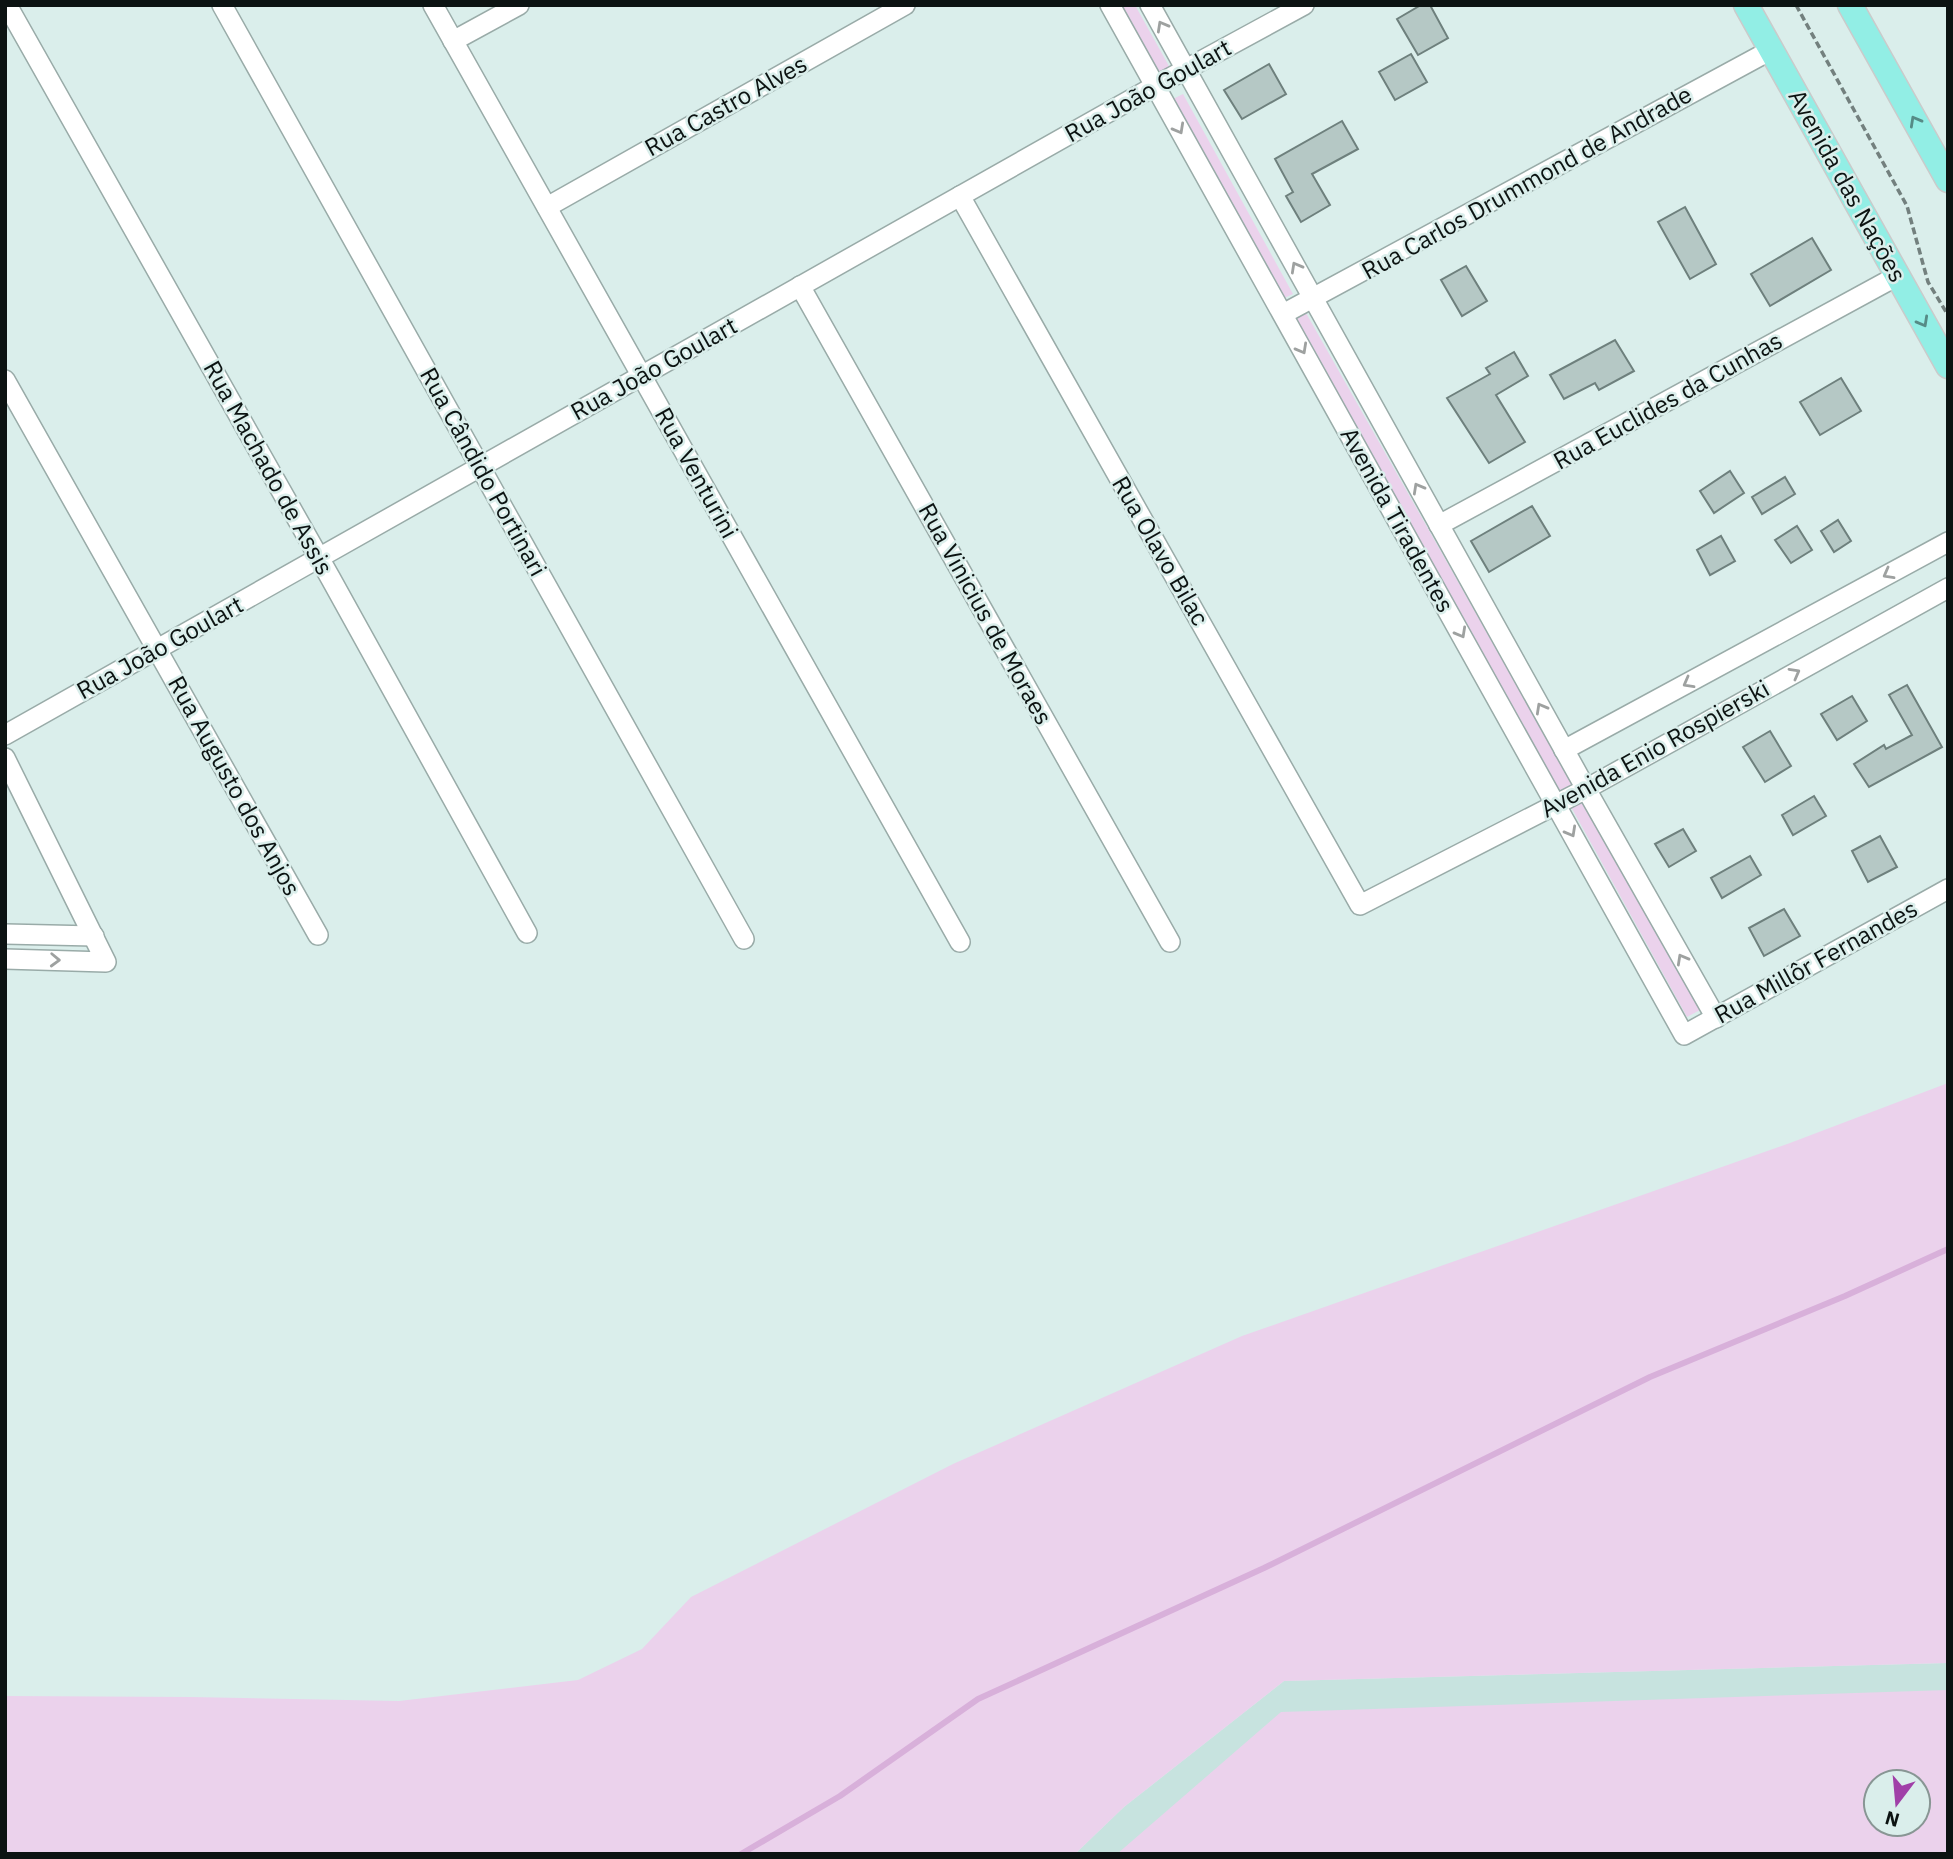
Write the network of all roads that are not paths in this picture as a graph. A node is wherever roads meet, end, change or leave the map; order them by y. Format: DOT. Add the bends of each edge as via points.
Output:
graph roads {
  1 [pos="7,5"];
  2 [pos="222,5"];
  3 [pos="433,5"];
  4 [pos="519,5"];
  5 [pos="905,5"];
  6 [pos="1110,5"];
  7 [pos="1150,5"];
  8 [pos="1304,5"];
  9 [pos="1746,5"];
  10 [pos="1850,5"];
  11 [pos="453,41"];
  12 [pos="1771,50"];
  13 [pos="1186,70"];
  14 [pos="1155,86"];
  15 [pos="1948,180"];
  16 [pos="960,196"];
  17 [pos="547,207"];
  18 [pos="1897,276"];
  19 [pos="800,286"];
  20 [pos="1313,299"];
  21 [pos="1283,314"];
  22 [pos="1948,366"];
  23 [pos="642,376"];
  24 [pos="5,380"];
  25 [pos="480,467"];
  26 [pos="1439,525"];
  27 [pos="1948,542"];
  28 [pos="319,558"];
  29 [pos="1948,588"];
  30 [pos="157,650"];
  31 [pos="5,735"];
  32 [pos="1564,750"];
  33 [pos="5,758"];
  34 [pos="1586,789"];
  35 [pos="1556,804"];
  36 [pos="1948,889"];
  37 [pos="1360,905"];
  38 [pos="527,933"];
  39 [pos="5,934"];
  40 [pos="318,935"];
  41 [pos="94,936"];
  42 [pos="744,939"];
  43 [pos="960,942"];
  44 [pos="1170,942"];
  45 [pos="5,959"];
  46 [pos="1716,1018"];
  47 [pos="1684,1035"];
  1 -- 28 [label="street, Rua Machado de Assis"];
  2 -- 25 [label="street, Rua Cândido Portinari"];
  3 -- 11 [label="street, Rua Venturini"];
  4 -- 11 [label="street"];
  5 -- 17 [label="street, Rua Castro Alves"];
  6 -- 14 [label="street, Avenida Tiradentes"];
  13 -- 7 [label="street, Avenida Tiradentes, one-way"];
  8 -- 13 [label="street, Rua João Goulart"];
  9 -- 12 [label="main road, Avenida das Nações"];
  15 -- 10 [label="main road, one-way"];
  11 -- 17 [label="street, Rua Venturini"];
  12 -- 18 [label="main road, Avenida das Nações"];
  12 -- 20 [label="street, Rua Carlos Drummond de Andrade"];
  13 -- 14 [label="street, Rua João Goulart"];
  20 -- 13 [label="street, Avenida Tiradentes, one-way"];
  14 -- 16 [label="street, Rua João Goulart"];
  14 -- 21 [label="street, Avenida Tiradentes, one-way"];
  16 -- 19 [label="street, Rua João Goulart"];
  16 -- 37 [label="street, Rua Olavo Bilac"];
  17 -- 23 [label="street, Rua Venturini"];
  18 -- 22 [label="main road, Avenida das Nações, one-way"];
  18 -- 26 [label="street, Rua Euclides da Cunhas"];
  19 -- 23 [label="street, Rua João Goulart"];
  19 -- 44 [label="street, Rua Vinicius de Moraes"];
  20 -- 21 [label="street, Rua Carlos Drummond de Andrade"];
  26 -- 20 [label="street, Avenida Tiradentes, one-way"];
  21 -- 35 [label="street, Avenida Tiradentes, one-way"];
  23 -- 25 [label="street, Rua João Goulart"];
  23 -- 43 [label="street, Rua Venturini"];
  24 -- 30 [label="street, Rua Augusto dos Anjos"];
  25 -- 28 [label="street, Rua João Goulart"];
  25 -- 42 [label="street, Rua Cândido Portinari"];
  32 -- 26 [label="street, Avenida Tiradentes, one-way"];
  27 -- 32 [label="street, Avenida Enio Rospierski, one-way"];
  28 -- 30 [label="street, Rua João Goulart"];
  28 -- 38 [label="street, Rua Machado de Assis"];
  34 -- 29 [label="street, Avenida Enio Rospierski, one-way"];
  30 -- 31 [label="street, Rua João Goulart"];
  30 -- 40 [label="street, Rua Augusto dos Anjos"];
  32 -- 34 [label="street, Avenida Tiradentes"];
  33 -- 41 [label="street"];
  34 -- 35 [label="street, Avenida Enio Rospierski"];
  46 -- 34 [label="street, Avenida Tiradentes, one-way"];
  35 -- 37 [label="street, Avenida Enio Rospierski"];
  35 -- 47 [label="street, Avenida Tiradentes, one-way"];
  36 -- 46 [label="street, Rua Millôr Fernandes"];
  39 -- 41 [label="street"];
  45 -- 41 [label="street, one-way" via="106,962"];
  46 -- 47 [label="street, Rua Millôr Fernandes"];
}
